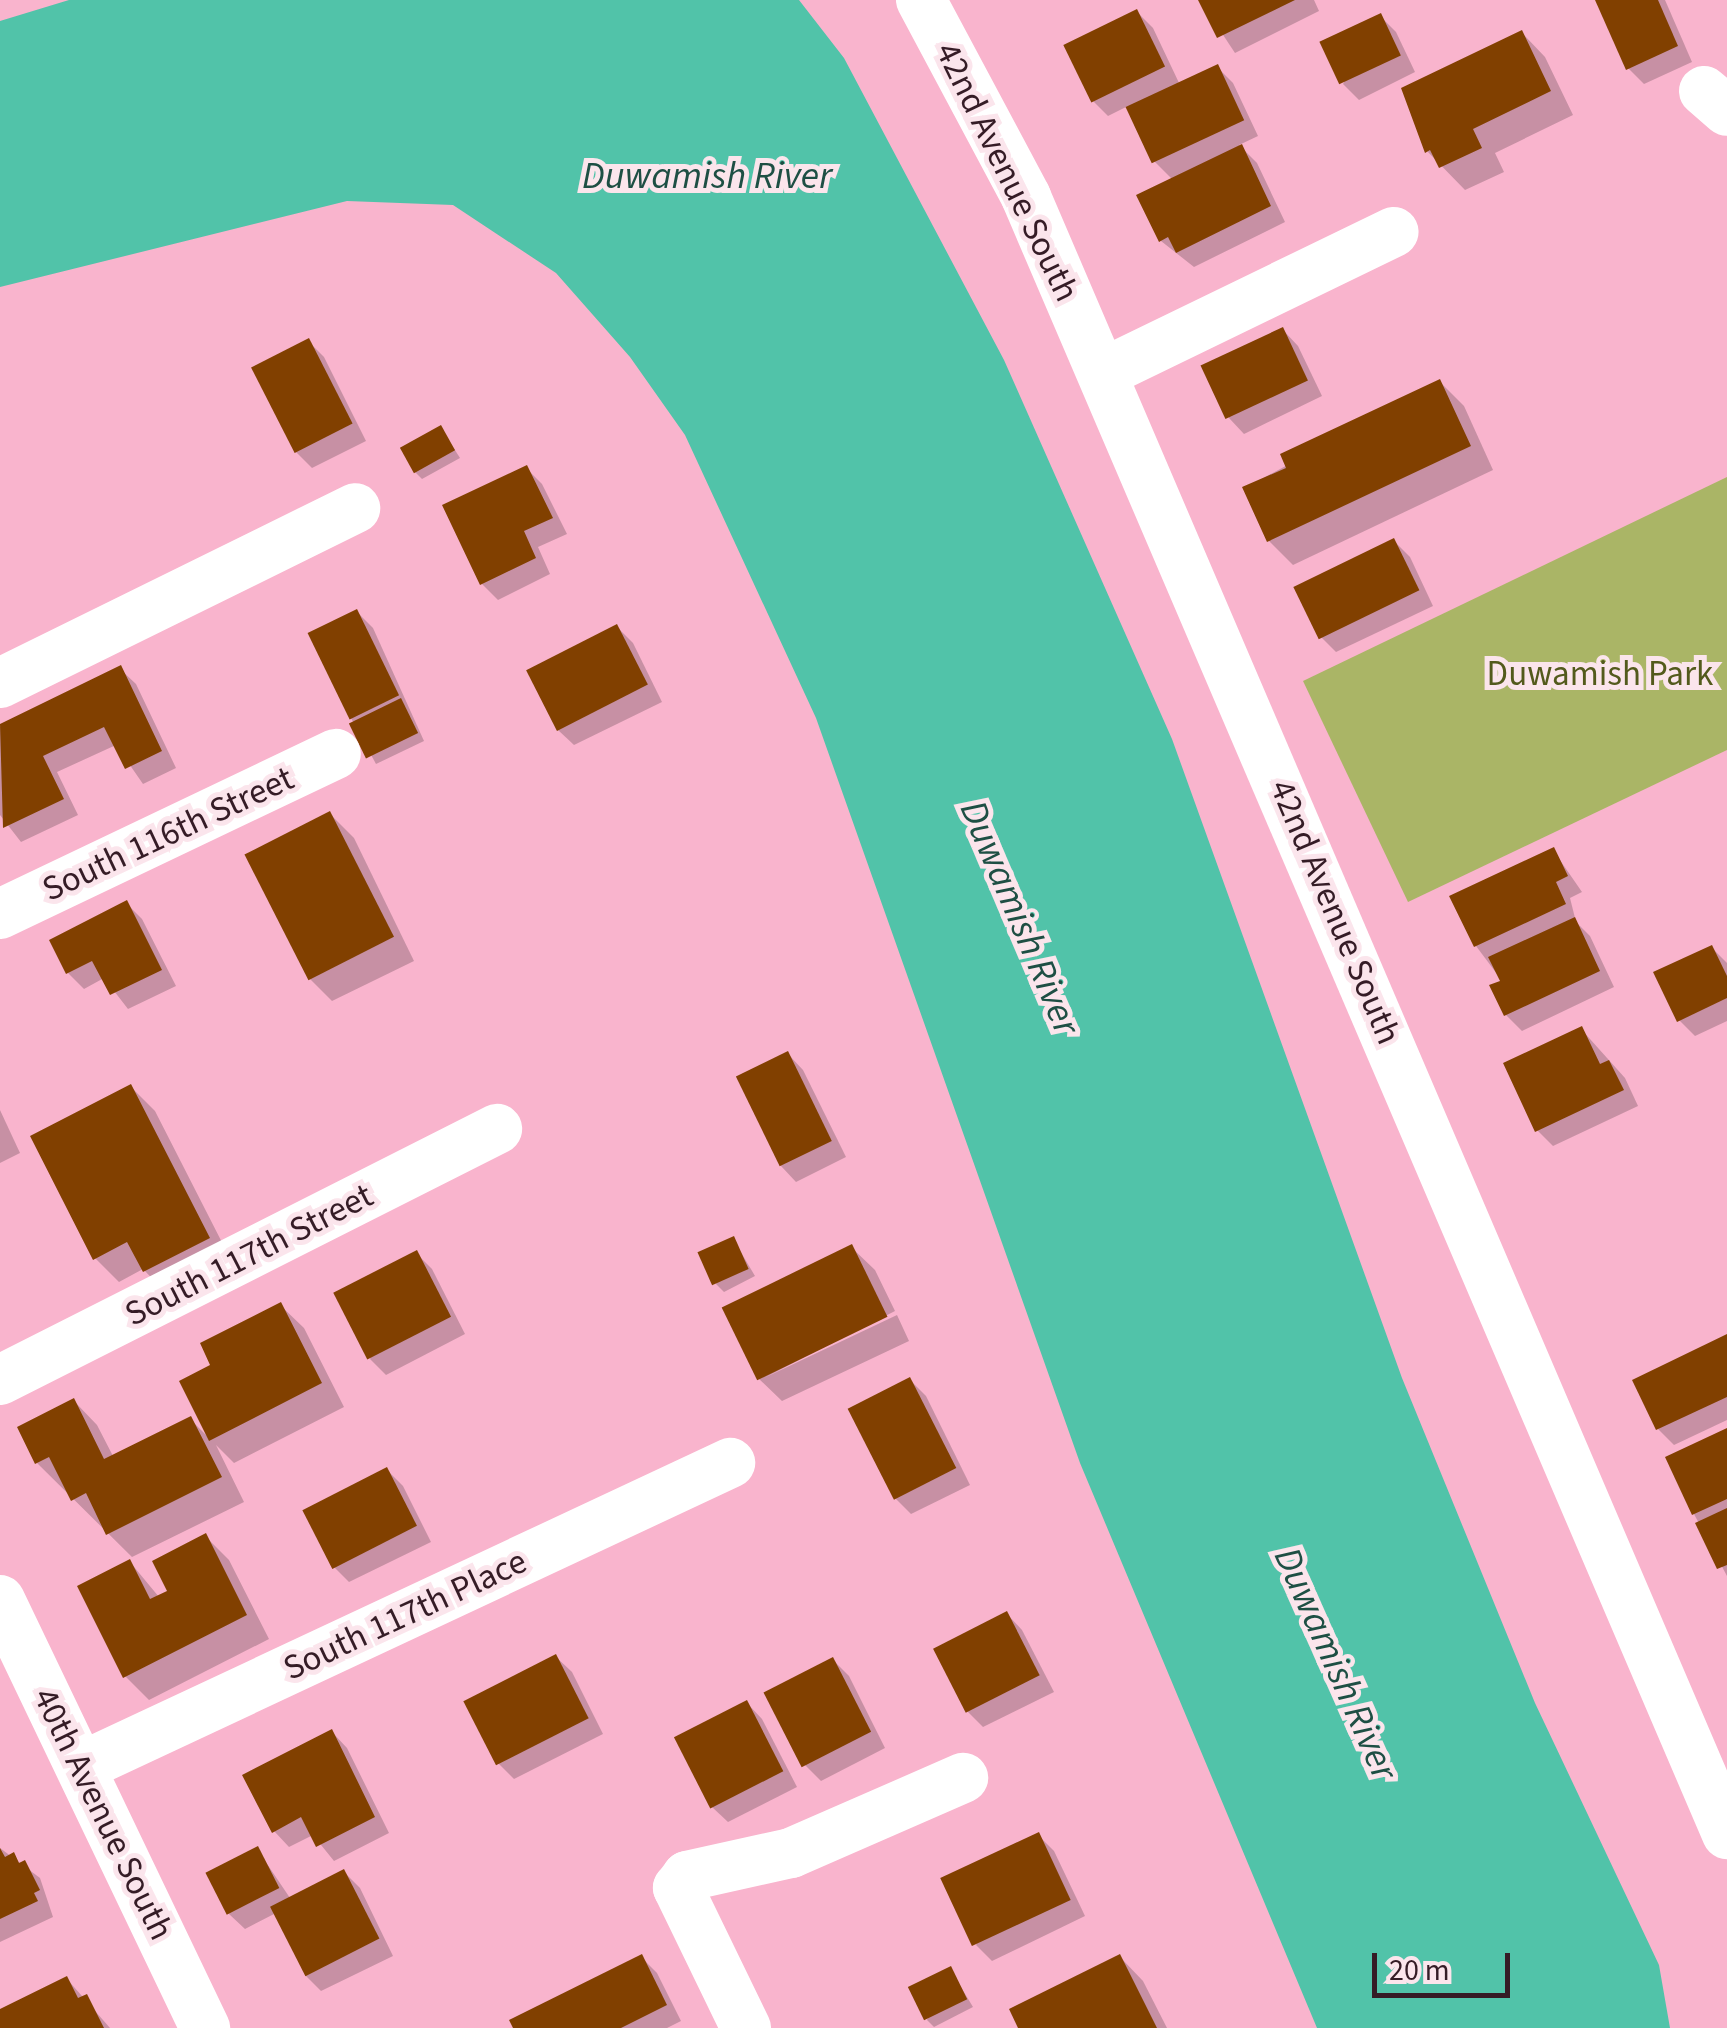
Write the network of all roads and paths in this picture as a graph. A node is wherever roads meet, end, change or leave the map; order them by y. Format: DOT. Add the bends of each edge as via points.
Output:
graph roads {
  1 [pos="921,0"];
  2 [pos="1394,232"];
  3 [pos="1103,373"];
  4 [pos="355,508"];
  5 [pos="0,682"];
  6 [pos="336,754"];
  7 [pos="0,914"];
  8 [pos="497,1129"];
  9 [pos="0,1380"];
  10 [pos="730,1463"];
  11 [pos="0,1600"];
  12 [pos="81,1767"];
  13 [pos="963,1778"];
  14 [pos="1727,1834"];
  15 [pos="205,2028"];
  16 [pos="746,2028"];
  1 -- 3 [label="street, 42nd Avenue South" via="1026,198"];
  2 -- 3 [label="street"];
  3 -- 14 [label="street, 42nd Avenue South"];
  4 -- 5 [label="street"];
  6 -- 7 [label="street, South 116th Street"];
  8 -- 9 [label="street, South 117th Street"];
  10 -- 12 [label="street, South 117th Place"];
  11 -- 12 [label="street, 40th Avenue South"];
  12 -- 15 [label="street, 40th Avenue South"];
  13 -- 16 [label="street" via="849,1832 792,1853 705,1868 678,1888"];
}
